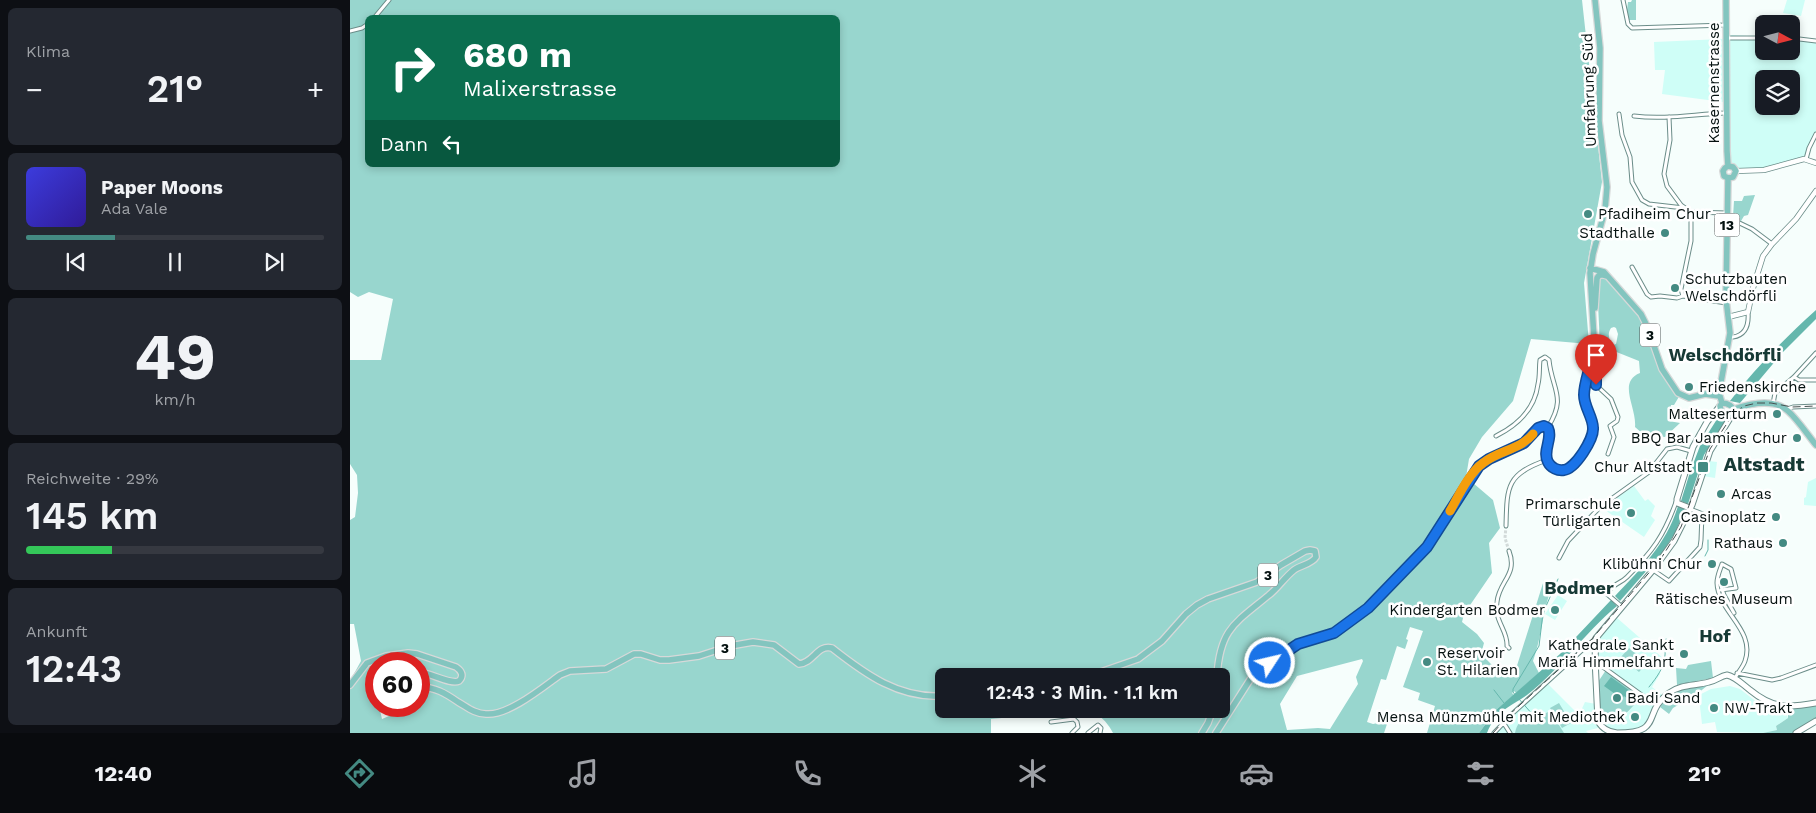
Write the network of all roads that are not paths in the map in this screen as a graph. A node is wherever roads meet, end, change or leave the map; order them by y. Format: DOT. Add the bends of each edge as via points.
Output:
graph roads {
  1 [pos="389,0"];
  2 [pos="1595,0"];
  3 [pos="1623,0"];
  4 [pos="1726,0"];
  5 [pos="376,15"];
  6 [pos="1726,25"];
  7 [pos="365,26"];
  8 [pos="350,31"];
  9 [pos="1727,38"];
  10 [pos="1755,38"];
  11 [pos="1800,39"];
  12 [pos="1816,41"];
  13 [pos="1726,113"];
  14 [pos="1619,114"];
  15 [pos="1634,116"];
  16 [pos="1670,117"];
  17 [pos="1816,134"];
  18 [pos="1806,159"];
  19 [pos="1816,163"];
  20 [pos="1728,166"];
  21 [pos="1736,172"];
  22 [pos="1728,178"];
  23 [pos="1816,191"];
  24 [pos="1685,208"];
  25 [pos="1691,212"];
  26 [pos="1727,215"];
  27 [pos="1772,244"];
  28 [pos="1632,267"];
  29 [pos="1590,268"];
  30 [pos="1606,276"];
  31 [pos="1683,296"];
  32 [pos="1726,303"];
  33 [pos="1748,312"];
  34 [pos="1594,318"];
  35 [pos="1728,318"];
  36 [pos="1733,336"];
  37 [pos="1816,353"];
  38 [pos="1592,357"];
  39 [pos="1794,377"];
  40 [pos="1816,380"];
  41 [pos="1719,396"];
  42 [pos="1773,404"];
  43 [pos="1816,406"];
  44 [pos="1723,407"];
  45 [pos="1787,410"];
  46 [pos="1733,412"];
  47 [pos="1548,428"];
  48 [pos="1496,436"];
  49 [pos="1816,445"];
  50 [pos="1691,451"];
  51 [pos="1608,454"];
  52 [pos="1547,460"];
  53 [pos="1678,502"];
  54 [pos="1688,508"];
  55 [pos="1506,526"];
  56 [pos="1509,551"];
  57 [pos="1558,558"];
  58 [pos="1653,570"];
  59 [pos="1718,577"];
  60 [pos="1721,590"];
  61 [pos="1620,606"];
  62 [pos="1734,613"];
  63 [pos="1595,640"];
  64 [pos="1509,648"];
  65 [pos="430,659"];
  66 [pos="1595,662"];
  67 [pos="365,665"];
  68 [pos="1816,665"];
  69 [pos="1112,668"];
  70 [pos="1218,668"];
  71 [pos="430,673"];
  72 [pos="1736,676"];
  73 [pos="350,685"];
  74 [pos="430,687"];
  75 [pos="935,695"];
  76 [pos="1650,700"];
  77 [pos="1816,704"];
  78 [pos="1210,718"];
  79 [pos="1816,721"];
  80 [pos="1051,722"];
  81 [pos="1503,722"];
  82 [pos="1072,733"];
  83 [pos="1088,733"];
  84 [pos="1100,733"];
  85 [pos="1202,733"];
  86 [pos="1216,733"];
  87 [pos="1494,733"];
  88 [pos="1510,733"];
  89 [pos="1796,733"];
  1 -- 5 [label="street"];
  2 -- 29 [label="main road, Umfahrung Süd" via="1600,48 1599,121 1607,187 1605,210"];
  3 -- 6 [label="street" via="1632,28"];
  4 -- 6 [label="main road, Kasernenstrasse"];
  6 -- 9 [label="main road, Kasernenstrasse"];
  7 -- 8 [label="street"];
  9 -- 10 [label="street"];
  9 -- 13 [label="main road, Kasernenstrasse"];
  11 -- 12 [label="street"];
  13 -- 16 [label="street"];
  13 -- 20 [label="main road, Kasernenstrasse"];
  14 -- 24 [label="street" via="1630,157 1632,182 1642,200 1649,204"];
  15 -- 16 [label="street"];
  16 -- 24 [label="street" via="1664,179"];
  17 -- 18 [label="street"];
  18 -- 19 [label="street"];
  18 -- 21 [label="street" via="1764,170"];
  20 -- 21 [label="main road"];
  20 -- 22 [label="main road" via="1723,171"];
  21 -- 22 [label="main road"];
  22 -- 26 [label="main road, 13"];
  23 -- 27 [label="street"];
  24 -- 25 [label="street"];
  25 -- 26 [label="street"];
  25 -- 31 [label="street" via="1691,240 1681,286"];
  26 -- 27 [label="street"];
  26 -- 32 [label="main road, 13"];
  27 -- 33 [label="street" via="1758,267"];
  28 -- 31 [label="street" via="1650,297"];
  29 -- 30 [label="main road, 3" via="1602,270"];
  29 -- 34 [label="main road, Umfahrung Süd"];
  30 -- 34 [label="main road" via="1600,274 1596,279"];
  30 -- 41 [label="main road, 3" via="1642,317 1662,369 1678,393 1689,398 1704,394"];
  31 -- 32 [label="street"];
  32 -- 35 [label="main road, 13"];
  33 -- 35 [label="street"];
  33 -- 36 [label="street" via="1747,328"];
  34 -- 38 [label="main road"];
  35 -- 41 [label="main road, 13" via="1729,343"];
  37 -- 39 [label="street"];
  38 -- 51 [label="street" via="1596,359 1596,385 1610,398 1618,417 1610,426 1614,437"];
  38 -- 52 [label="main road" via="1584,394 1593,425 1592,436 1569,469 1556,470"];
  39 -- 40 [label="street"];
  39 -- 42 [label="street" via="1775,394"];
  41 -- 44 [label="main road"];
  42 -- 45 [label="main road"];
  42 -- 46 [label="main road" via="1752,404"];
  43 -- 45 [label="street"];
  44 -- 46 [label="main road"];
  44 -- 46 [label="main road"];
  44 -- 50 [label="main road" via="1704,428"];
  45 -- 49 [label="main road"];
  46 -- 54 [label="main road" via="1710,452"];
  47 -- 48 [label="street" via="1558,399 1550,360 1545,357 1540,360 1538,389 1528,411 1517,425"];
  47 -- 52 [label="main road"];
  47 -- 86 [label="main road" via="1540,427 1524,443 1479,466 1427,547 1392,584 1365,611 1336,631 1298,644 1254,675"];
  50 -- 53 [label="main road"];
  50 -- 57 [label="street" via="1675,446 1666,450 1649,472 1600,507 1568,541"];
  52 -- 55 [label="street" via="1523,470 1512,481"];
  53 -- 54 [label="main road"];
  53 -- 61 [label="street" via="1649,555 1607,594"];
  54 -- 58 [label="main road" via="1677,536"];
  54 -- 58 [label="street" via="1702,514 1698,550 1669,581"];
  56 -- 64 [label="street" via="1512,568 1496,604 1498,621 1507,636 1506,646"];
  58 -- 61 [label="main road"];
  59 -- 60 [label="street"];
  59 -- 60 [label="street" via="1722,564 1731,569 1736,588"];
  59 -- 72 [label="street" via="1720,595 1747,643 1745,660"];
  60 -- 62 [label="street"];
  61 -- 63 [label="main road"];
  63 -- 66 [label="main road"];
  63 -- 81 [label="street"];
  65 -- 71 [label="main road" via="456,667 462,677 454,683"];
  66 -- 72 [label="main road" via="1598,721 1605,730 1613,733 1641,731 1648,726 1661,701 1670,692 1727,675"];
  66 -- 76 [label="street"];
  67 -- 73 [label="main road"];
  68 -- 72 [label="street" via="1772,680"];
  69 -- 70 [label="main road, 3" via="1138,659 1201,603 1253,584 1305,552 1315,551 1314,560 1296,569 1233,625 1221,647"];
  72 -- 77 [label="main road" via="1758,696 1775,704 1792,707"];
  74 -- 75 [label="main road, 3" via="479,714 497,714 570,671 606,669 634,654 668,660 699,656 753,642 774,645 800,664 809,661 826,646 881,682 908,693"];
  78 -- 85 [label="main road"];
  79 -- 89 [label="main road"];
  80 -- 82 [label="street" via="1074,719 1078,727"];
  81 -- 87 [label="street"];
  81 -- 88 [label="street"];
  83 -- 84 [label="street" via="1098,725"];
}
